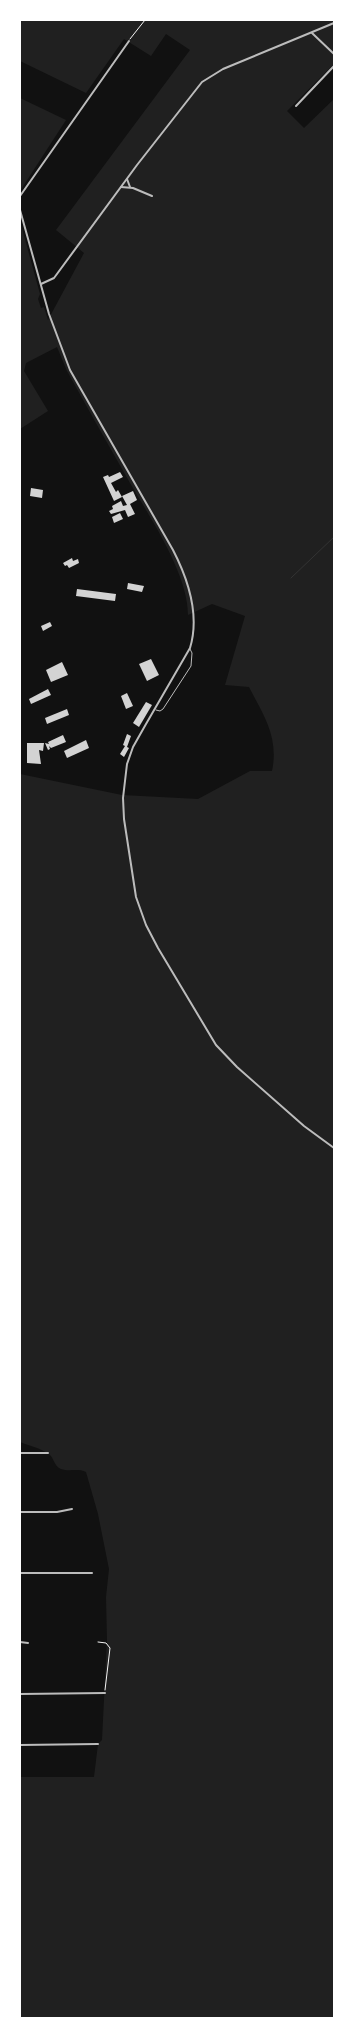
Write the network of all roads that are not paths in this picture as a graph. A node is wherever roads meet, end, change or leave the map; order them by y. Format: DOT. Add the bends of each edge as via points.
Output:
graph roads {
  1 [pos="334,23"];
  2 [pos="312,33"];
  3 [pos="129,41"];
  4 [pos="334,54"];
  5 [pos="334,66"];
  6 [pos="296,106"];
  7 [pos="127,179"];
  8 [pos="121,187"];
  9 [pos="130,187"];
  10 [pos="20,196"];
  11 [pos="152,196"];
  12 [pos="20,210"];
  13 [pos="41,284"];
  14 [pos="190,648"];
  15 [pos="155,709"];
  16 [pos="334,1148"];
  17 [pos="20,1453"];
  18 [pos="48,1453"];
  19 [pos="72,1509"];
  20 [pos="20,1512"];
  21 [pos="92,1572"];
  22 [pos="20,1573"];
  23 [pos="20,1642"];
  24 [pos="28,1642"];
  25 [pos="105,1693"];
  26 [pos="20,1694"];
  27 [pos="98,1744"];
  28 [pos="20,1745"];
  1 -- 2 [label="street"];
  2 -- 4 [label="street"];
  2 -- 7 [label="street" via="229,66 202,82"];
  3 -- 10 [label="street"];
  5 -- 6 [label="street"];
  7 -- 8 [label="street"];
  7 -- 9 [label="street"];
  8 -- 9 [label="street"];
  8 -- 13 [label="street" via="54,278"];
  9 -- 11 [label="street"];
  12 -- 13 [label="street"];
  13 -- 14 [label="street" via="51,321 70,370 152,511 186,576 193,611"];
  14 -- 15 [label="street"];
  14 -- 15 [label="lane" via="191,666 163,709"];
  15 -- 16 [label="street" via="133,747 127,764 123,798 136,897 146,925 209,1035 237,1067 304,1126"];
  17 -- 18 [label="street"];
  19 -- 20 [label="street" via="63,1512"];
  21 -- 22 [label="street"];
  23 -- 24 [label="street"];
  25 -- 26 [label="street"];
  27 -- 28 [label="street"];
}
